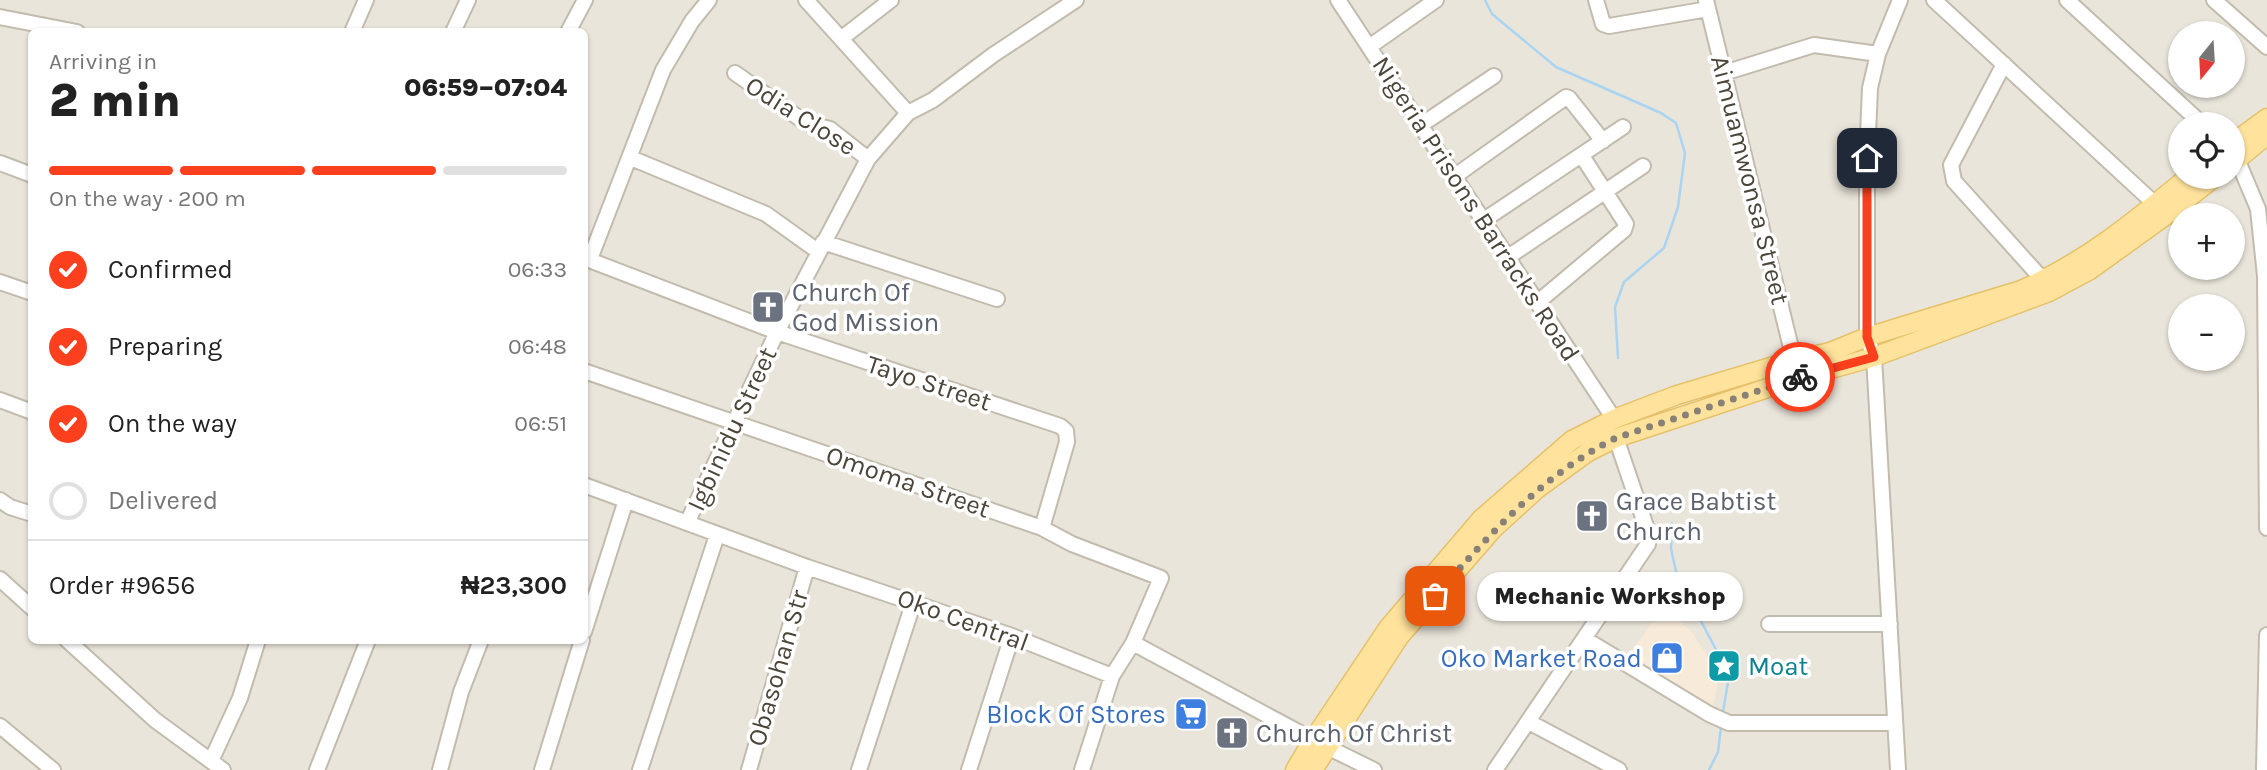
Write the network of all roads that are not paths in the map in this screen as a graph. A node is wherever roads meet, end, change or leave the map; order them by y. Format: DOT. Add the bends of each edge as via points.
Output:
graph roads {
  1 [pos="366,0"];
  2 [pos="468,0"];
  3 [pos="585,0"];
  4 [pos="709,0"];
  5 [pos="806,0"];
  6 [pos="891,0"];
  7 [pos="1076,0"];
  8 [pos="1338,0"];
  9 [pos="1436,0"];
  10 [pos="1596,0"];
  11 [pos="1900,0"];
  12 [pos="1934,0"];
  13 [pos="2067,0"];
  14 [pos="2214,0"];
  15 [pos="1707,5"];
  16 [pos="0,17"];
  17 [pos="56,28"];
  18 [pos="354,28"];
  19 [pos="455,28"];
  20 [pos="570,28"];
  21 [pos="842,38"];
  22 [pos="1369,47"];
  23 [pos="2267,47"];
  24 [pos="1878,54"];
  25 [pos="2004,64"];
  26 [pos="735,73"];
  27 [pos="1724,73"];
  28 [pos="1494,76"];
  29 [pos="2189,112"];
  30 [pos="908,113"];
  31 [pos="2267,118"];
  32 [pos="1421,125"];
  33 [pos="1623,127"];
  34 [pos="2267,135"];
  35 [pos="1603,141"];
  36 [pos="2245,143"];
  37 [pos="2245,148"];
  38 [pos="1582,156"];
  39 [pos="631,158"];
  40 [pos="868,159"];
  41 [pos="0,163"];
  42 [pos="1643,166"];
  43 [pos="28,174"];
  44 [pos="1455,176"];
  45 [pos="2245,179"];
  46 [pos="2173,189"];
  47 [pos="2200,189"];
  48 [pos="1605,192"];
  49 [pos="2155,204"];
  50 [pos="1484,220"];
  51 [pos="821,246"];
  52 [pos="588,257"];
  53 [pos="1508,257"];
  54 [pos="588,259"];
  55 [pos="2266,275"];
  56 [pos="2043,280"];
  57 [pos="0,282"];
  58 [pos="28,292"];
  59 [pos="997,299"];
  60 [pos="1538,302"];
  61 [pos="2266,313"];
  62 [pos="778,332"];
  63 [pos="1867,337"];
  64 [pos="1874,357"];
  65 [pos="1794,360"];
  66 [pos="588,372"];
  67 [pos="0,400"];
  68 [pos="2267,409"];
  69 [pos="28,410"];
  70 [pos="1615,419"];
  71 [pos="735,423"];
  72 [pos="1616,438"];
  73 [pos="588,486"];
  74 [pos="0,500"];
  75 [pos="626,500"];
  76 [pos="2267,510"];
  77 [pos="28,513"];
  78 [pos="687,523"];
  79 [pos="1042,528"];
  80 [pos="2267,528"];
  81 [pos="718,535"];
  82 [pos="807,567"];
  83 [pos="0,579"];
  84 [pos="914,601"];
  85 [pos="28,604"];
  86 [pos="588,619"];
  87 [pos="1769,624"];
  88 [pos="1890,624"];
  89 [pos="2267,635"];
  90 [pos="1012,636"];
  91 [pos="1585,639"];
  92 [pos="1133,643"];
  93 [pos="71,644"];
  94 [pos="257,644"];
  95 [pos="366,644"];
  96 [pos="479,644"];
  97 [pos="581,644"];
  98 [pos="1112,676"];
  99 [pos="2266,702"];
  100 [pos="1529,722"];
  101 [pos="1895,723"];
  102 [pos="0,726"];
  103 [pos="1320,743"];
  104 [pos="217,766"];
  105 [pos="53,770"];
  106 [pos="317,770"];
  107 [pos="440,770"];
  108 [pos="542,770"];
  109 [pos="640,770"];
  110 [pos="750,770"];
  111 [pos="859,770"];
  112 [pos="969,770"];
  113 [pos="1082,770"];
  114 [pos="1295,770"];
  115 [pos="1314,770"];
  116 [pos="1374,770"];
  117 [pos="1495,770"];
  118 [pos="1619,770"];
  119 [pos="1898,770"];
  120 [pos="2263,770"];
  1 -- 18 [label="street"];
  2 -- 19 [label="street"];
  3 -- 20 [label="street"];
  4 -- 39 [label="street" via="663,70"];
  5 -- 21 [label="street"];
  6 -- 21 [label="street"];
  7 -- 30 [label="street, Igbinidu Street"];
  8 -- 22 [label="street, Nigeria Prisons Barracks Road"];
  9 -- 22 [label="street"];
  10 -- 15 [label="street" via="1603,24 1609,26"];
  11 -- 24 [label="street"];
  12 -- 25 [label="street"];
  13 -- 29 [label="street"];
  14 -- 23 [label="street"];
  15 -- 27 [label="street, Aimuamwonsa Street"];
  16 -- 17 [label="street"];
  21 -- 30 [label="street"];
  22 -- 32 [label="street, Nigeria Prisons Barracks Road"];
  24 -- 27 [label="street" via="1814,45"];
  24 -- 63 [label="street" via="1868,118"];
  25 -- 49 [label="street"];
  25 -- 56 [label="street" via="1951,165 1954,181"];
  26 -- 40 [label="street, Odia Close" via="806,123 830,129"];
  27 -- 65 [label="street, Aimuamwonsa Street"];
  28 -- 32 [label="street"];
  30 -- 40 [label="street, Igbinidu Street"];
  31 -- 36 [label="main road"];
  32 -- 44 [label="street, Nigeria Prisons Barracks Road"];
  33 -- 35 [label="street"];
  34 -- 37 [label="main road"];
  35 -- 38 [label="street"];
  35 -- 44 [label="street" via="1566,97"];
  38 -- 48 [label="street"];
  38 -- 50 [label="street"];
  39 -- 51 [label="street" via="766,214"];
  39 -- 52 [label="street"];
  40 -- 51 [label="street, Igbinidu Street"];
  41 -- 43 [label="street"];
  42 -- 48 [label="street"];
  44 -- 50 [label="street, Nigeria Prisons Barracks Road"];
  45 -- 55 [label="street" via="2259,209"];
  46 -- 49 [label="main road"];
  47 -- 64 [label="main road" via="2090,270 2049,292"];
  48 -- 53 [label="street"];
  48 -- 60 [label="street" via="1626,224 1624,230"];
  49 -- 56 [label="main road" via="2093,251"];
  50 -- 53 [label="street, Nigeria Prisons Barracks Road"];
  51 -- 59 [label="street"];
  51 -- 62 [label="street, Igbinidu Street"];
  53 -- 60 [label="street, Nigeria Prisons Barracks Road"];
  54 -- 62 [label="street, Tayo Street"];
  55 -- 61 [label="street"];
  56 -- 63 [label="main road"];
  57 -- 58 [label="street"];
  60 -- 70 [label="street, Nigeria Prisons Barracks Road"];
  61 -- 68 [label="street"];
  62 -- 71 [label="street, Igbinidu Street"];
  62 -- 79 [label="street, Tayo Street" via="1060,426 1068,442"];
  63 -- 64 [label="street"];
  63 -- 65 [label="main road"];
  64 -- 72 [label="main road"];
  64 -- 88 [label="street"];
  65 -- 70 [label="main road"];
  66 -- 71 [label="street, Omoma Street"];
  67 -- 69 [label="street"];
  68 -- 76 [label="street"];
  70 -- 103 [label="main road" via="1572,440 1481,519 1388,628"];
  71 -- 78 [label="street, Igbinidu Street"];
  71 -- 79 [label="street, Omoma Street"];
  72 -- 91 [label="street" via="1649,535 1648,544"];
  72 -- 103 [label="main road" via="1537,489 1493,529 1399,637"];
  73 -- 75 [label="street, Oko Central"];
  74 -- 77 [label="street"];
  75 -- 78 [label="street, Oko Central"];
  75 -- 86 [label="street"];
  76 -- 80 [label="street"];
  78 -- 81 [label="street, Oko Central"];
  79 -- 92 [label="street, Omoma Street" via="1161,578"];
  81 -- 82 [label="street, Oko Central"];
  81 -- 109 [label="street"];
  82 -- 84 [label="street, Oko Central"];
  82 -- 110 [label="street, Obasohan Str"];
  83 -- 85 [label="street"];
  84 -- 90 [label="street, Oko Central"];
  84 -- 111 [label="street"];
  87 -- 88 [label="street"];
  88 -- 101 [label="street"];
  89 -- 99 [label="street"];
  90 -- 98 [label="street, Oko Central"];
  90 -- 112 [label="street"];
  91 -- 100 [label="street"];
  91 -- 101 [label="street" via="1729,723"];
  92 -- 98 [label="street"];
  92 -- 103 [label="street"];
  93 -- 104 [label="street" via="155,720"];
  94 -- 104 [label="street"];
  95 -- 106 [label="street"];
  96 -- 107 [label="street"];
  97 -- 108 [label="street"];
  98 -- 113 [label="street"];
  99 -- 120 [label="street"];
  100 -- 117 [label="street"];
  100 -- 118 [label="street"];
  101 -- 119 [label="street"];
  102 -- 105 [label="street"];
  103 -- 114 [label="main road"];
  103 -- 115 [label="main road"];
  103 -- 116 [label="street"];
}
